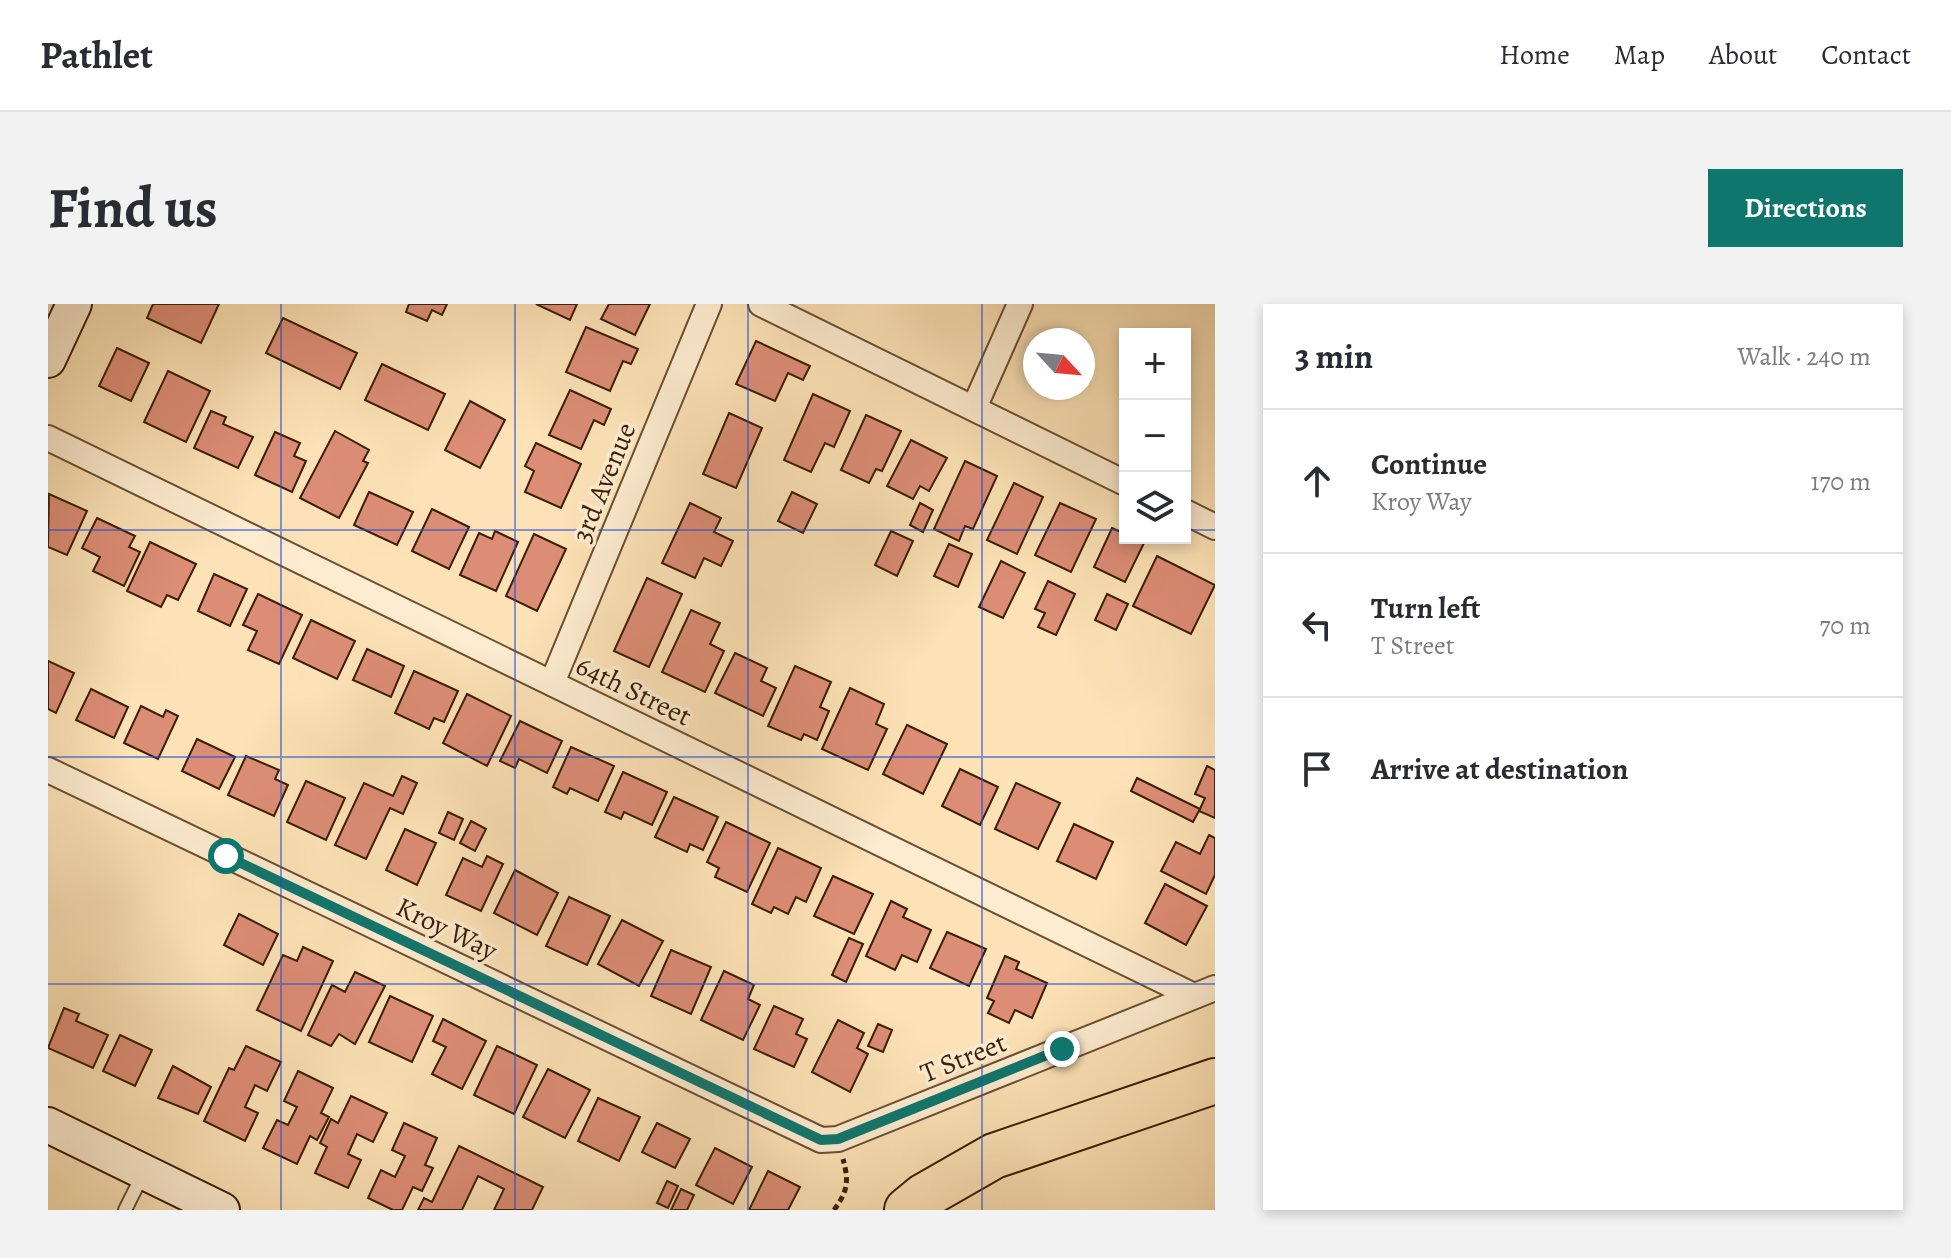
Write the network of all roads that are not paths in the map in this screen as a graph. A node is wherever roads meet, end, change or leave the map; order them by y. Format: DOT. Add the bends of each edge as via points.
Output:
graph roads {
  1 [pos="74,304"];
  2 [pos="709,304"];
  3 [pos="761,304"];
  4 [pos="1020,304"];
  5 [pos="48,360"];
  6 [pos="974,408"];
  7 [pos="48,438"];
  8 [pos="1119,480"];
  9 [pos="1191,515"];
  10 [pos="1215,527"];
  11 [pos="552,683"];
  12 [pos="48,770"];
  13 [pos="1205,992"];
  14 [pos="1215,1081"];
  15 [pos="48,1125"];
  16 [pos="830,1139"];
  17 [pos="144,1171"];
  18 [pos="125,1210"];
  19 [pos="222,1210"];
  20 [pos="907,1210"];
  1 -- 5 [label="main road"];
  2 -- 11 [label="street, 3rd Avenue"];
  3 -- 6 [label="street"];
  4 -- 6 [label="street"];
  6 -- 8 [label="street"];
  7 -- 11 [label="street, 64th Street"];
  9 -- 10 [label="street"];
  11 -- 13 [label="street, 64th Street"];
  12 -- 16 [label="street, Kroy Way"];
  13 -- 16 [label="street, T Street"];
  14 -- 20 [label="highway" via="994,1156"];
  15 -- 17 [label="main road"];
  17 -- 18 [label="lane"];
  17 -- 19 [label="main road"];
}
